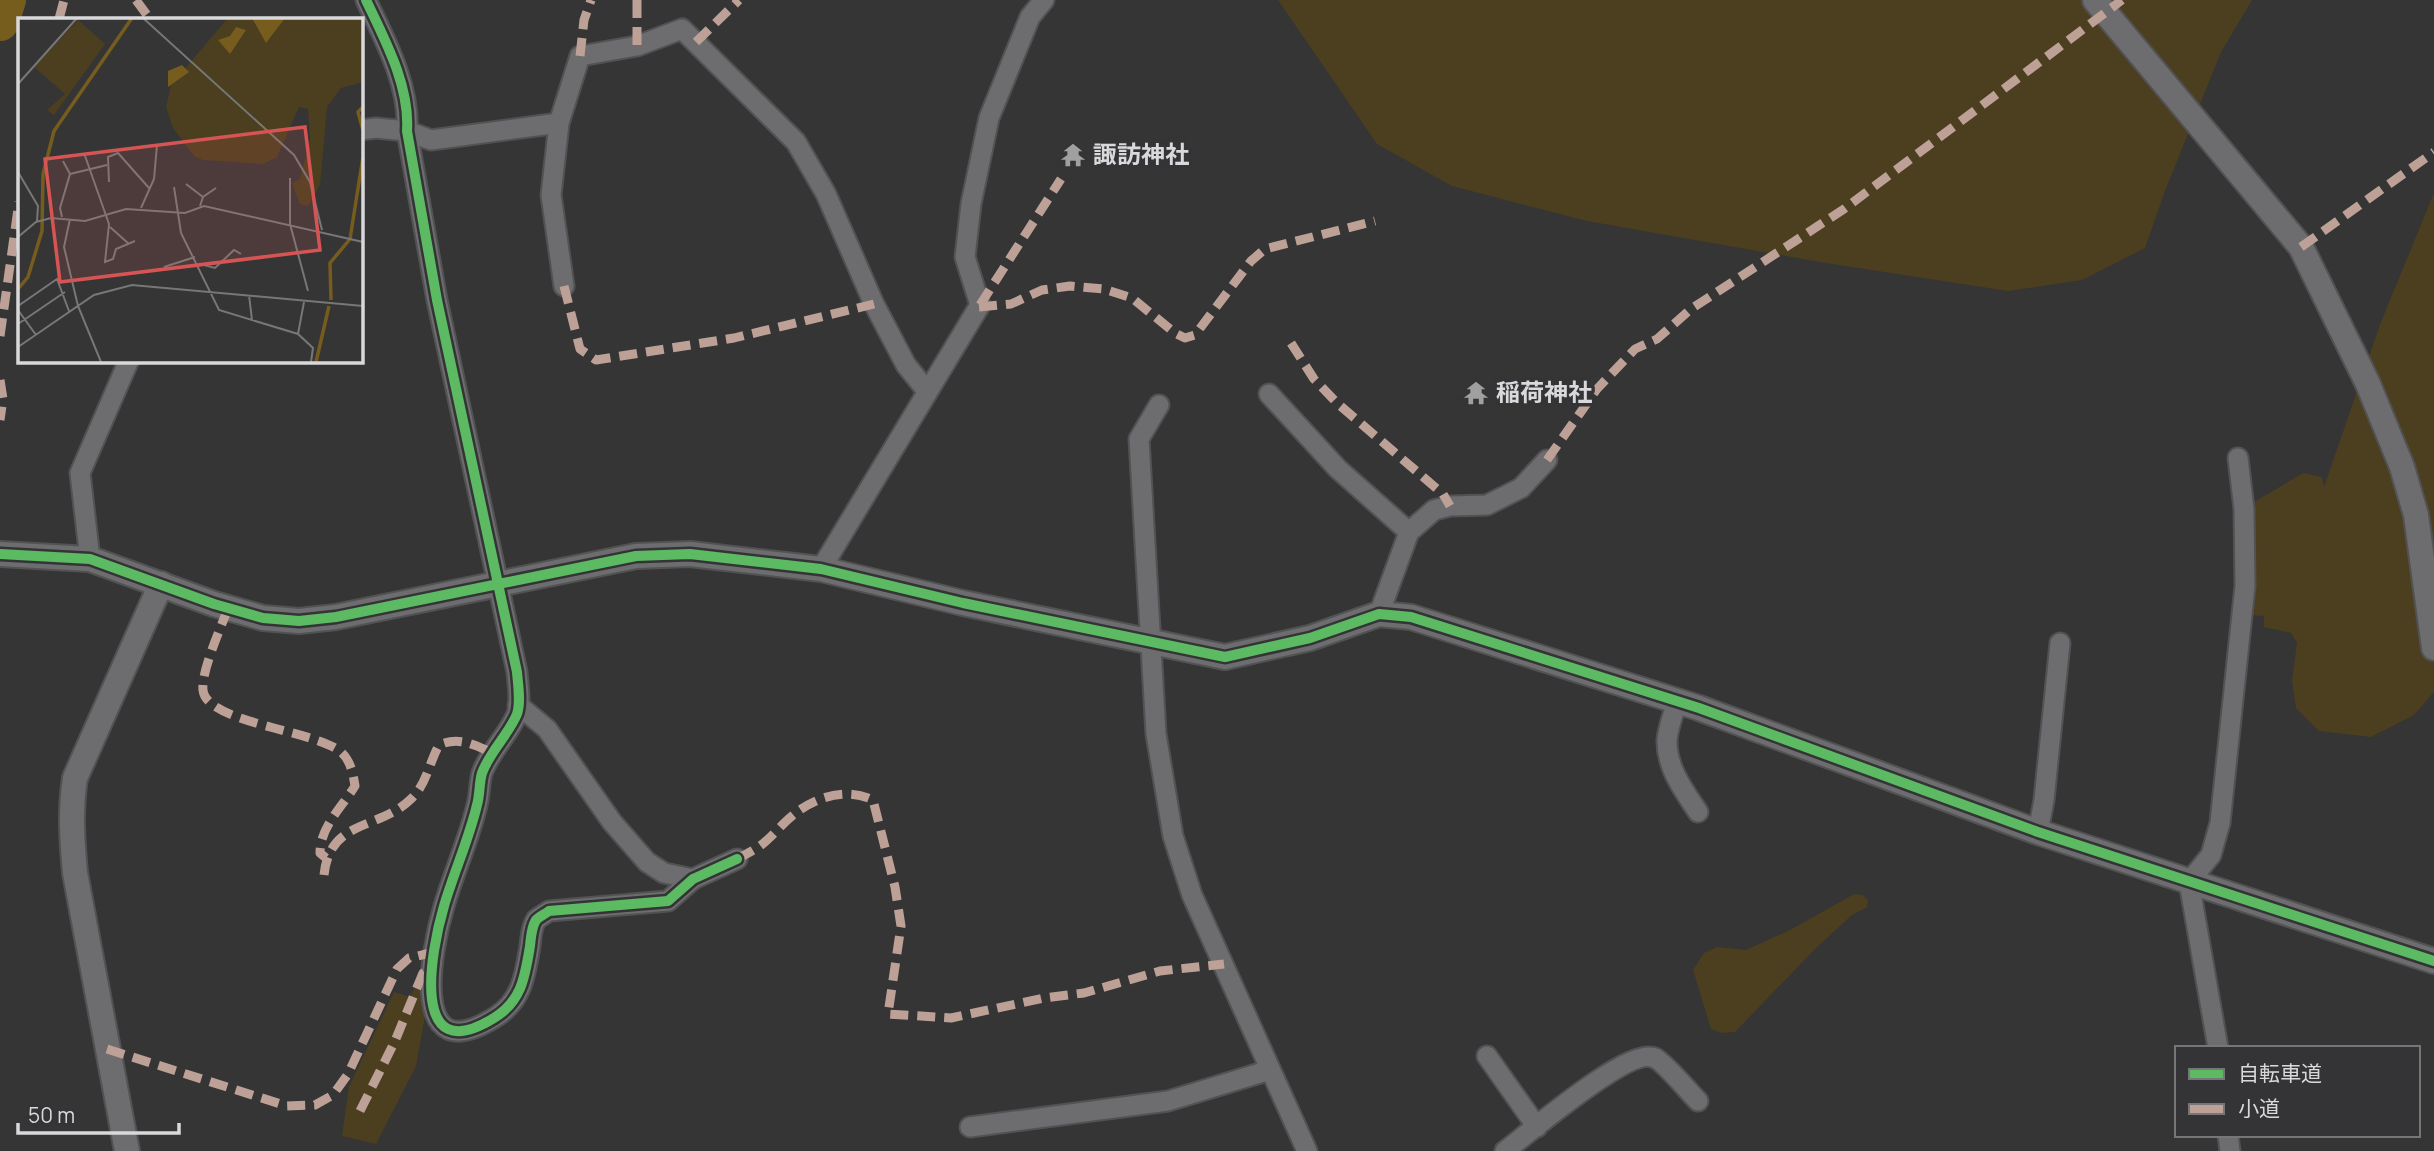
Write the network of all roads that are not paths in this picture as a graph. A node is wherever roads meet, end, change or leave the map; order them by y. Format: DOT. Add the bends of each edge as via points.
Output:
graph roads {
  1 [pos="366,0"];
  2 [pos="1044,0"];
  3 [pos="2095,0"];
  4 [pos="559,123"];
  5 [pos="362,130"];
  6 [pos="407,131"];
  7 [pos="564,286"];
  8 [pos="128,362"];
  9 [pos="926,391"];
  10 [pos="1269,394"];
  11 [pos="1159,405"];
  12 [pos="2238,458"];
  13 [pos="1547,460"];
  14 [pos="1409,532"];
  15 [pos="0,554"];
  16 [pos="90,559"];
  17 [pos="821,569"];
  18 [pos="161,583"];
  19 [pos="500,583"];
  20 [pos="1379,614"];
  21 [pos="1152,641"];
  22 [pos="2060,643"];
  23 [pos="2434,648"];
  24 [pos="1677,701"];
  25 [pos="518,705"];
  26 [pos="1698,812"];
  27 [pos="2038,832"];
  28 [pos="737,859"];
  29 [pos="693,879"];
  30 [pos="2189,882"];
  31 [pos="2434,961"];
  32 [pos="2218,1046"];
  33 [pos="1487,1056"];
  34 [pos="1270,1070"];
  35 [pos="1698,1101"];
  36 [pos="970,1128"];
  37 [pos="1537,1128"];
  38 [pos="1310,1150"];
  39 [pos="127,1151"];
  40 [pos="1505,1151"];
  1 -- 6 [label="street" via="392,56 408,115"];
  2 -- 9 [label="street" via="1030,17 989,118 971,204 965,257 981,305"];
  3 -- 23 [label="street" via="2301,247 2368,384 2402,467 2416,515"];
  4 -- 6 [label="street" via="431,140"];
  4 -- 7 [label="street" via="551,195"];
  4 -- 9 [label="street" via="580,56 637,46 682,29 796,142 826,194 899,353"];
  5 -- 6 [label="street"];
  6 -- 19 [label="street" via="437,300"];
  8 -- 16 [label="street" via="80,473"];
  9 -- 17 [label="street"];
  10 -- 14 [label="street" via="1338,469"];
  11 -- 21 [label="street" via="1139,439"];
  12 -- 30 [label="street" via="2245,586 2220,823 2211,855"];
  13 -- 14 [label="street" via="1521,488 1487,505 1434,510"];
  14 -- 20 [label="street"];
  15 -- 16 [label="street"];
  16 -- 18 [label="street"];
  17 -- 19 [label="street" via="690,554 636,556"];
  17 -- 21 [label="street"];
  18 -- 19 [label="street" via="263,618 299,621"];
  18 -- 39 [label="street" via="75,778 71,803 75,873"];
  19 -- 25 [label="street" via="517,672"];
  20 -- 21 [label="street" via="1310,638 1225,657"];
  20 -- 24 [label="street" via="1411,617"];
  21 -- 34 [label="street" via="1156,734 1173,836 1192,895"];
  22 -- 27 [label="street"];
  24 -- 26 [label="street" via="1667,738 1668,755 1678,782"];
  24 -- 27 [label="street"];
  25 -- 29 [label="street" via="547,729 646,862 664,873"];
  25 -- 29 [label="street" via="481,776 477,805 444,908 431,989 435,1019 445,1029 476,1028 513,1003 524,982 537,919 549,911 668,901"];
  27 -- 30 [label="street"];
  28 -- 29 [label="street"];
  30 -- 31 [label="street"];
  30 -- 32 [label="street"];
  33 -- 37 [label="street"];
  34 -- 36 [label="street" via="1168,1101"];
  34 -- 38 [label="street"];
  35 -- 37 [label="street" via="1656,1059 1642,1057 1607,1073"];
  37 -- 40 [label="street"];
}
